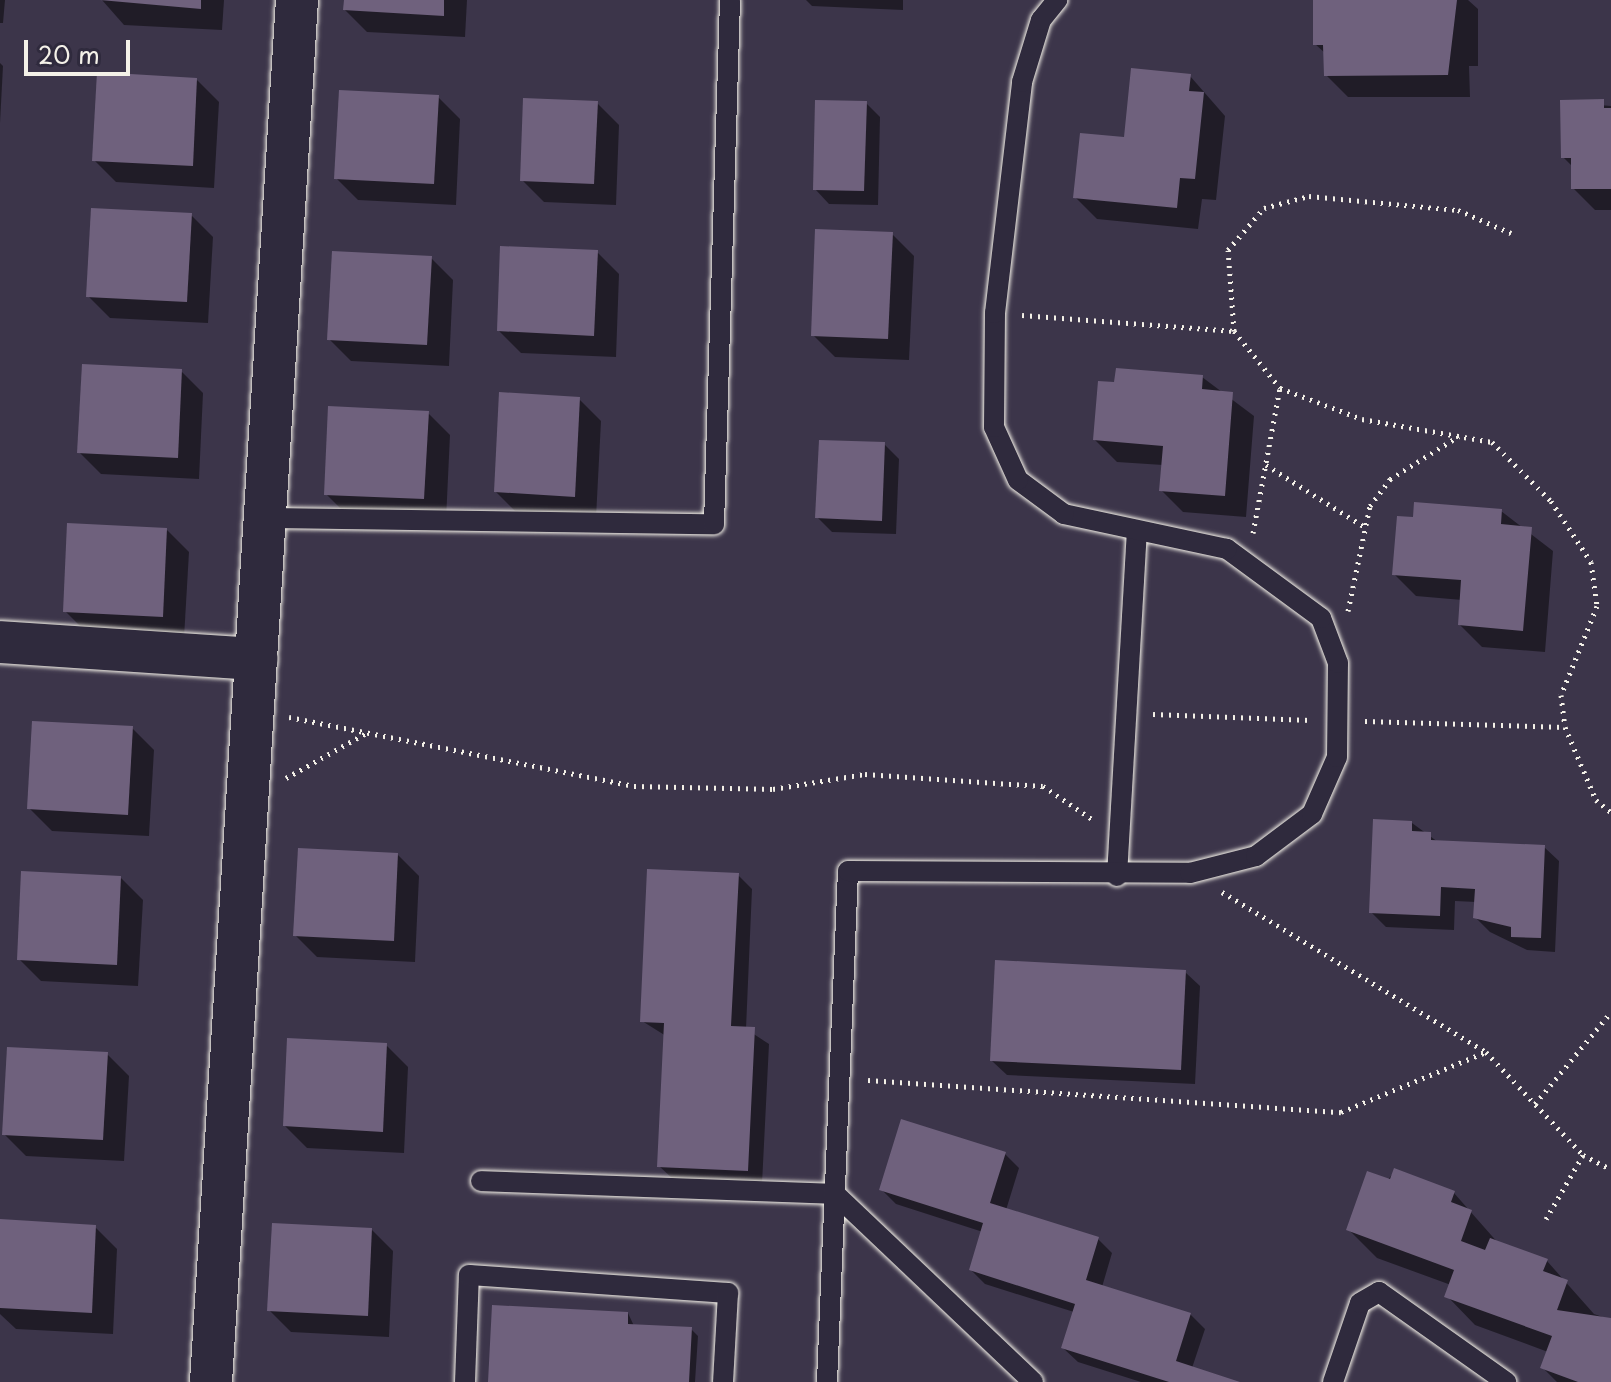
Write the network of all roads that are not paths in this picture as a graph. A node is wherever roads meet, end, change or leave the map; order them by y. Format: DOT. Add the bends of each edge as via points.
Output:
graph roads {
  1 [pos="297,0"];
  2 [pos="730,0"];
  3 [pos="1057,0"];
  4 [pos="265,518"];
  5 [pos="1137,533"];
  6 [pos="0,642"];
  7 [pos="256,659"];
  8 [pos="1117,876"];
  9 [pos="481,1181"];
  10 [pos="835,1194"];
  11 [pos="211,1382"];
  12 [pos="465,1382"];
  13 [pos="723,1382"];
  14 [pos="827,1382"];
  15 [pos="1033,1382"];
  16 [pos="1333,1382"];
  17 [pos="1506,1382"];
  1 -- 4 [label="street"];
  2 -- 4 [label="lane" via="714,524"];
  3 -- 5 [label="lane" via="1041,20 1022,82 995,313 994,427 1018,480 1064,514"];
  4 -- 7 [label="street"];
  5 -- 8 [label="lane"];
  5 -- 8 [label="lane" via="1227,549 1321,618 1338,663 1337,757 1312,814 1256,856 1190,873"];
  6 -- 7 [label="street"];
  7 -- 11 [label="street"];
  8 -- 10 [label="lane" via="848,871"];
  9 -- 10 [label="lane"];
  10 -- 14 [label="lane"];
  10 -- 15 [label="lane"];
  12 -- 13 [label="lane" via="469,1275 728,1293"];
  16 -- 17 [label="lane" via="1360,1303 1379,1292"];
}
